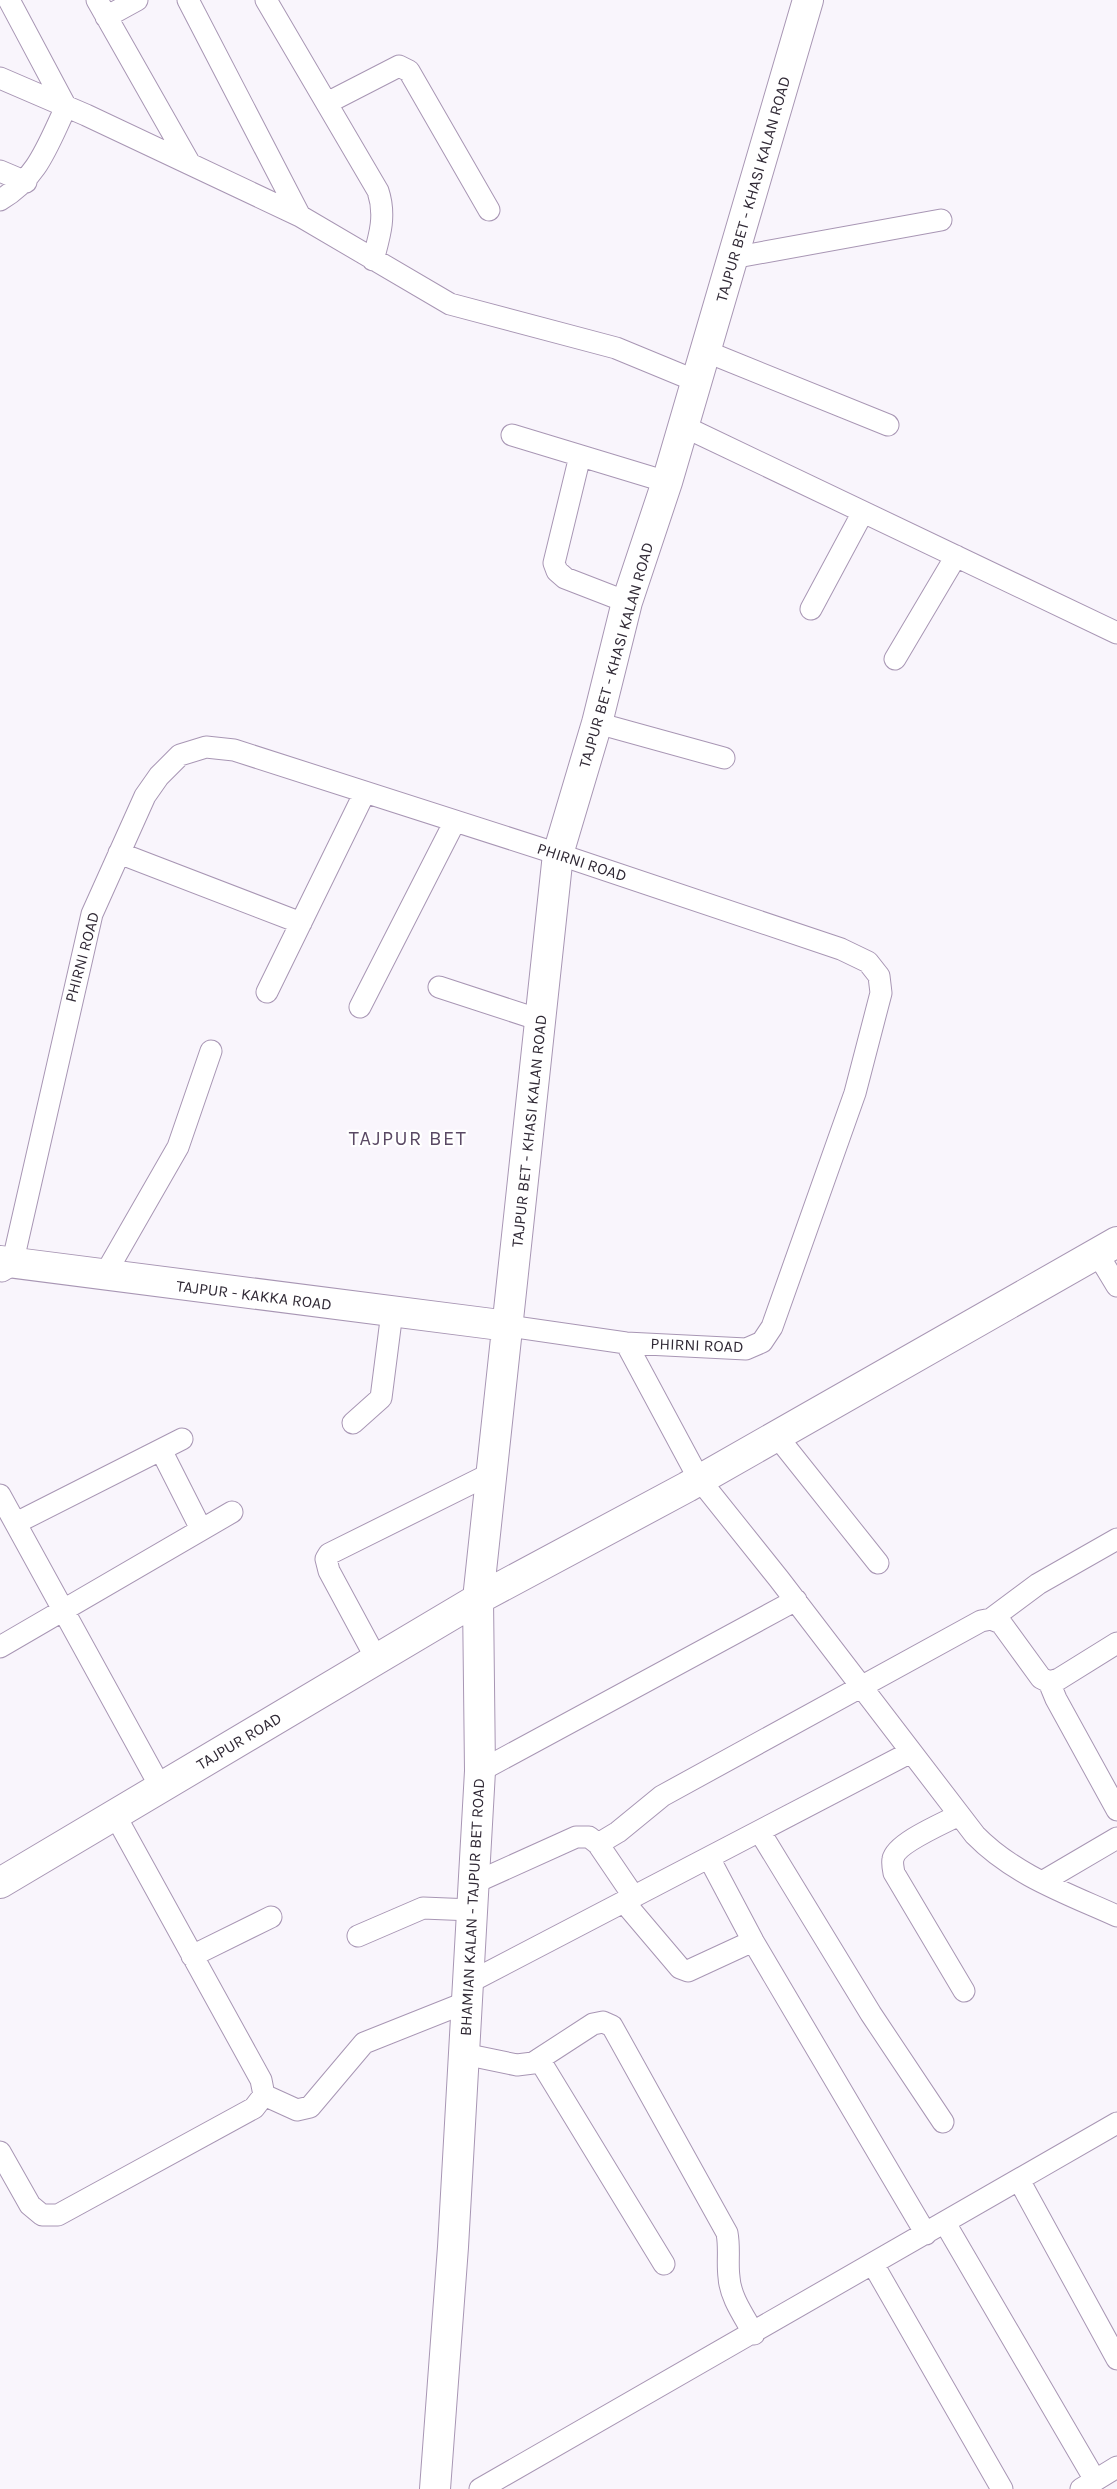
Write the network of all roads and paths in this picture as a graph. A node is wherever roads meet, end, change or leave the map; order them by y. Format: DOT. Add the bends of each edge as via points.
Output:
graph roads {
  1 [pos="9,0"];
  2 [pos="137,0"];
  3 [pos="189,0"];
  4 [pos="266,0"];
  5 [pos="808,0"];
  6 [pos="102,8"];
  7 [pos="0,78"];
  8 [pos="327,103"];
  9 [pos="66,107"];
  10 [pos="190,164"];
  11 [pos="0,171"];
  12 [pos="26,182"];
  13 [pos="0,200"];
  14 [pos="489,210"];
  15 [pos="300,216"];
  16 [pos="941,220"];
  17 [pos="732,258"];
  18 [pos="374,260"];
  19 [pos="705,351"];
  20 [pos="696,381"];
  21 [pos="888,425"];
  22 [pos="683,426"];
  23 [pos="512,435"];
  24 [pos="580,456"];
  25 [pos="667,482"];
  26 [pos="863,512"];
  27 [pos="956,556"];
  28 [pos="627,602"];
  29 [pos="811,609"];
  30 [pos="1117,633"];
  31 [pos="895,659"];
  32 [pos="597,723"];
  33 [pos="724,758"];
  34 [pos="365,792"];
  35 [pos="455,821"];
  36 [pos="119,853"];
  37 [pos="558,854"];
  38 [pos="300,924"];
  39 [pos="439,987"];
  40 [pos="267,992"];
  41 [pos="360,1007"];
  42 [pos="540,1020"];
  43 [pos="211,1051"];
  44 [pos="1107,1248"];
  45 [pos="4,1267"];
  46 [pos="104,1276"];
  47 [pos="1117,1286"];
  48 [pos="392,1312"];
  49 [pos="508,1326"];
  50 [pos="626,1343"];
  51 [pos="353,1423"];
  52 [pos="776,1435"];
  53 [pos="182,1439"];
  54 [pos="161,1450"];
  55 [pos="492,1473"];
  56 [pos="699,1479"];
  57 [pos="0,1495"];
  58 [pos="232,1512"];
  59 [pos="16,1523"];
  60 [pos="201,1529"];
  61 [pos="1117,1539"];
  62 [pos="878,1563"];
  63 [pos="478,1599"];
  64 [pos="796,1600"];
  65 [pos="63,1609"];
  66 [pos="991,1619"];
  67 [pos="0,1647"];
  68 [pos="1116,1647"];
  69 [pos="377,1659"];
  70 [pos="1049,1682"];
  71 [pos="862,1687"];
  72 [pos="911,1752"];
  73 [pos="480,1770"];
  74 [pos="161,1788"];
  75 [pos="1117,1810"];
  76 [pos="115,1815"];
  77 [pos="959,1815"];
  78 [pos="760,1832"];
  79 [pos="1117,1838"];
  80 [pos="598,1844"];
  81 [pos="709,1858"];
  82 [pos="1042,1882"];
  83 [pos="0,1883"];
  84 [pos="473,1897"];
  85 [pos="629,1900"];
  86 [pos="271,1917"];
  87 [pos="1117,1917"];
  88 [pos="358,1936"];
  89 [pos="753,1941"];
  90 [pos="192,1956"];
  91 [pos="964,1991"];
  92 [pos="467,1993"];
  93 [pos="464,2054"];
  94 [pos="539,2059"];
  95 [pos="264,2095"];
  96 [pos="943,2122"];
  97 [pos="1117,2123"];
  98 [pos="0,2152"];
  99 [pos="1019,2180"];
  100 [pos="945,2223"];
  101 [pos="926,2234"];
  102 [pos="664,2264"];
  103 [pos="873,2264"];
  104 [pos="754,2334"];
  105 [pos="1117,2359"];
  106 [pos="1117,2467"];
  107 [pos="1088,2485"];
  108 [pos="435,2489"];
  109 [pos="480,2489"];
  110 [pos="1002,2489"];
  1 -- 9 [label="street"];
  2 -- 6 [label="street"];
  3 -- 15 [label="street"];
  4 -- 8 [label="street"];
  5 -- 17 [label="street, TAJPUR BET - KHASI KALAN ROAD"];
  6 -- 10 [label="street"];
  7 -- 9 [label="street"];
  8 -- 14 [label="street" via="399,66 409,71"];
  8 -- 18 [label="street" via="383,205"];
  9 -- 10 [label="street"];
  9 -- 12 [label="street" via="35,172"];
  10 -- 15 [label="street"];
  11 -- 12 [label="street"];
  12 -- 13 [label="street"];
  15 -- 18 [label="street"];
  16 -- 17 [label="street"];
  17 -- 19 [label="street, TAJPUR BET - KHASI KALAN ROAD"];
  18 -- 20 [label="street" via="450,304 616,348"];
  19 -- 20 [label="street, TAJPUR BET - KHASI KALAN ROAD"];
  19 -- 21 [label="street"];
  20 -- 22 [label="street, TAJPUR BET - KHASI KALAN ROAD"];
  22 -- 25 [label="street, TAJPUR BET - KHASI KALAN ROAD"];
  22 -- 26 [label="street"];
  23 -- 24 [label="street"];
  24 -- 25 [label="street"];
  24 -- 28 [label="street" via="554,563 565,578"];
  25 -- 28 [label="street, TAJPUR BET - KHASI KALAN ROAD"];
  26 -- 27 [label="street"];
  26 -- 29 [label="street"];
  27 -- 30 [label="street"];
  27 -- 31 [label="street"];
  28 -- 32 [label="street, TAJPUR BET - KHASI KALAN ROAD"];
  32 -- 33 [label="street"];
  32 -- 37 [label="street, TAJPUR BET - KHASI KALAN ROAD"];
  34 -- 35 [label="street, PHIRNI ROAD"];
  34 -- 36 [label="street, PHIRNI ROAD" via="234,750 206,747 180,755 159,776 145,796"];
  34 -- 38 [label="street"];
  35 -- 37 [label="street, PHIRNI ROAD"];
  35 -- 41 [label="street"];
  36 -- 38 [label="street"];
  36 -- 45 [label="street, PHIRNI ROAD" via="92,914"];
  37 -- 42 [label="street, TAJPUR BET - KHASI KALAN ROAD"];
  37 -- 50 [label="street, PHIRNI ROAD" via="841,949 868,962 879,976 881,993 855,1093 772,1327 762,1342 746,1349"];
  38 -- 40 [label="street"];
  39 -- 42 [label="street"];
  42 -- 49 [label="street, TAJPUR BET - KHASI KALAN ROAD"];
  43 -- 46 [label="street" via="178,1148"];
  44 -- 47 [label="street"];
  44 -- 52 [label="street, TAJPUR ROAD"];
  45 -- 46 [label="street, TAJPUR - KAKKA ROAD"];
  46 -- 48 [label="street, TAJPUR - KAKKA ROAD"];
  48 -- 49 [label="street, TAJPUR - KAKKA ROAD"];
  48 -- 51 [label="street" via="381,1398"];
  49 -- 50 [label="street, PHIRNI ROAD"];
  49 -- 55 [label="street, BHAMIAN KALAN - TAJPUR BET ROAD"];
  50 -- 56 [label="street"];
  52 -- 56 [label="street, TAJPUR ROAD"];
  52 -- 62 [label="street"];
  53 -- 54 [label="street"];
  54 -- 59 [label="street"];
  54 -- 60 [label="street"];
  55 -- 63 [label="street, BHAMIAN KALAN - TAJPUR BET ROAD"];
  55 -- 69 [label="street" via="329,1554 329,1571"];
  56 -- 63 [label="street, TAJPUR ROAD"];
  56 -- 64 [label="street"];
  57 -- 59 [label="street"];
  58 -- 60 [label="street"];
  59 -- 65 [label="street"];
  60 -- 65 [label="street"];
  61 -- 66 [label="street" via="1038,1584"];
  63 -- 69 [label="street, TAJPUR ROAD"];
  63 -- 73 [label="street, BHAMIAN KALAN - TAJPUR BET ROAD"];
  64 -- 71 [label="street"];
  64 -- 73 [label="street"];
  65 -- 67 [label="street"];
  65 -- 74 [label="street"];
  66 -- 70 [label="street" via="1001,1623 1041,1678"];
  66 -- 71 [label="street"];
  68 -- 70 [label="street"];
  69 -- 74 [label="street, TAJPUR ROAD"];
  70 -- 75 [label="street"];
  71 -- 72 [label="street"];
  71 -- 80 [label="street" via="662,1796"];
  72 -- 77 [label="street"];
  72 -- 78 [label="street"];
  73 -- 84 [label="street, BHAMIAN KALAN - TAJPUR BET ROAD"];
  74 -- 76 [label="street, TAJPUR ROAD"];
  76 -- 83 [label="street, TAJPUR ROAD"];
  76 -- 90 [label="street"];
  77 -- 82 [label="street" via="994,1855"];
  77 -- 91 [label="street" via="908,1842 892,1860 894,1873"];
  78 -- 81 [label="street"];
  78 -- 96 [label="street" via="871,2014"];
  79 -- 82 [label="street"];
  80 -- 84 [label="street" via="589,1837 576,1837"];
  80 -- 85 [label="street"];
  81 -- 85 [label="street"];
  81 -- 89 [label="street"];
  82 -- 87 [label="street"];
  84 -- 88 [label="street" via="423,1908"];
  84 -- 92 [label="street, BHAMIAN KALAN - TAJPUR BET ROAD"];
  85 -- 89 [label="street" via="680,1968 687,1971"];
  85 -- 92 [label="street"];
  86 -- 90 [label="street"];
  89 -- 101 [label="street"];
  90 -- 95 [label="street" via="261,2080"];
  92 -- 93 [label="street, BHAMIAN KALAN - TAJPUR BET ROAD"];
  92 -- 95 [label="street" via="364,2043 310,2107 297,2110"];
  93 -- 94 [label="street" via="517,2064"];
  93 -- 108 [label="street, BHAMIAN KALAN - TAJPUR BET ROAD"];
  94 -- 102 [label="street"];
  94 -- 104 [label="street" via="593,2024 603,2022 612,2026 728,2234 729,2277 734,2297"];
  95 -- 98 [label="street" via="254,2108 58,2215 42,2215 30,2205"];
  97 -- 99 [label="street"];
  99 -- 100 [label="street"];
  99 -- 105 [label="street"];
  100 -- 101 [label="street"];
  100 -- 107 [label="street"];
  101 -- 103 [label="street"];
  103 -- 104 [label="street"];
  103 -- 110 [label="street"];
  104 -- 109 [label="street"];
  106 -- 107 [label="street"];
}
